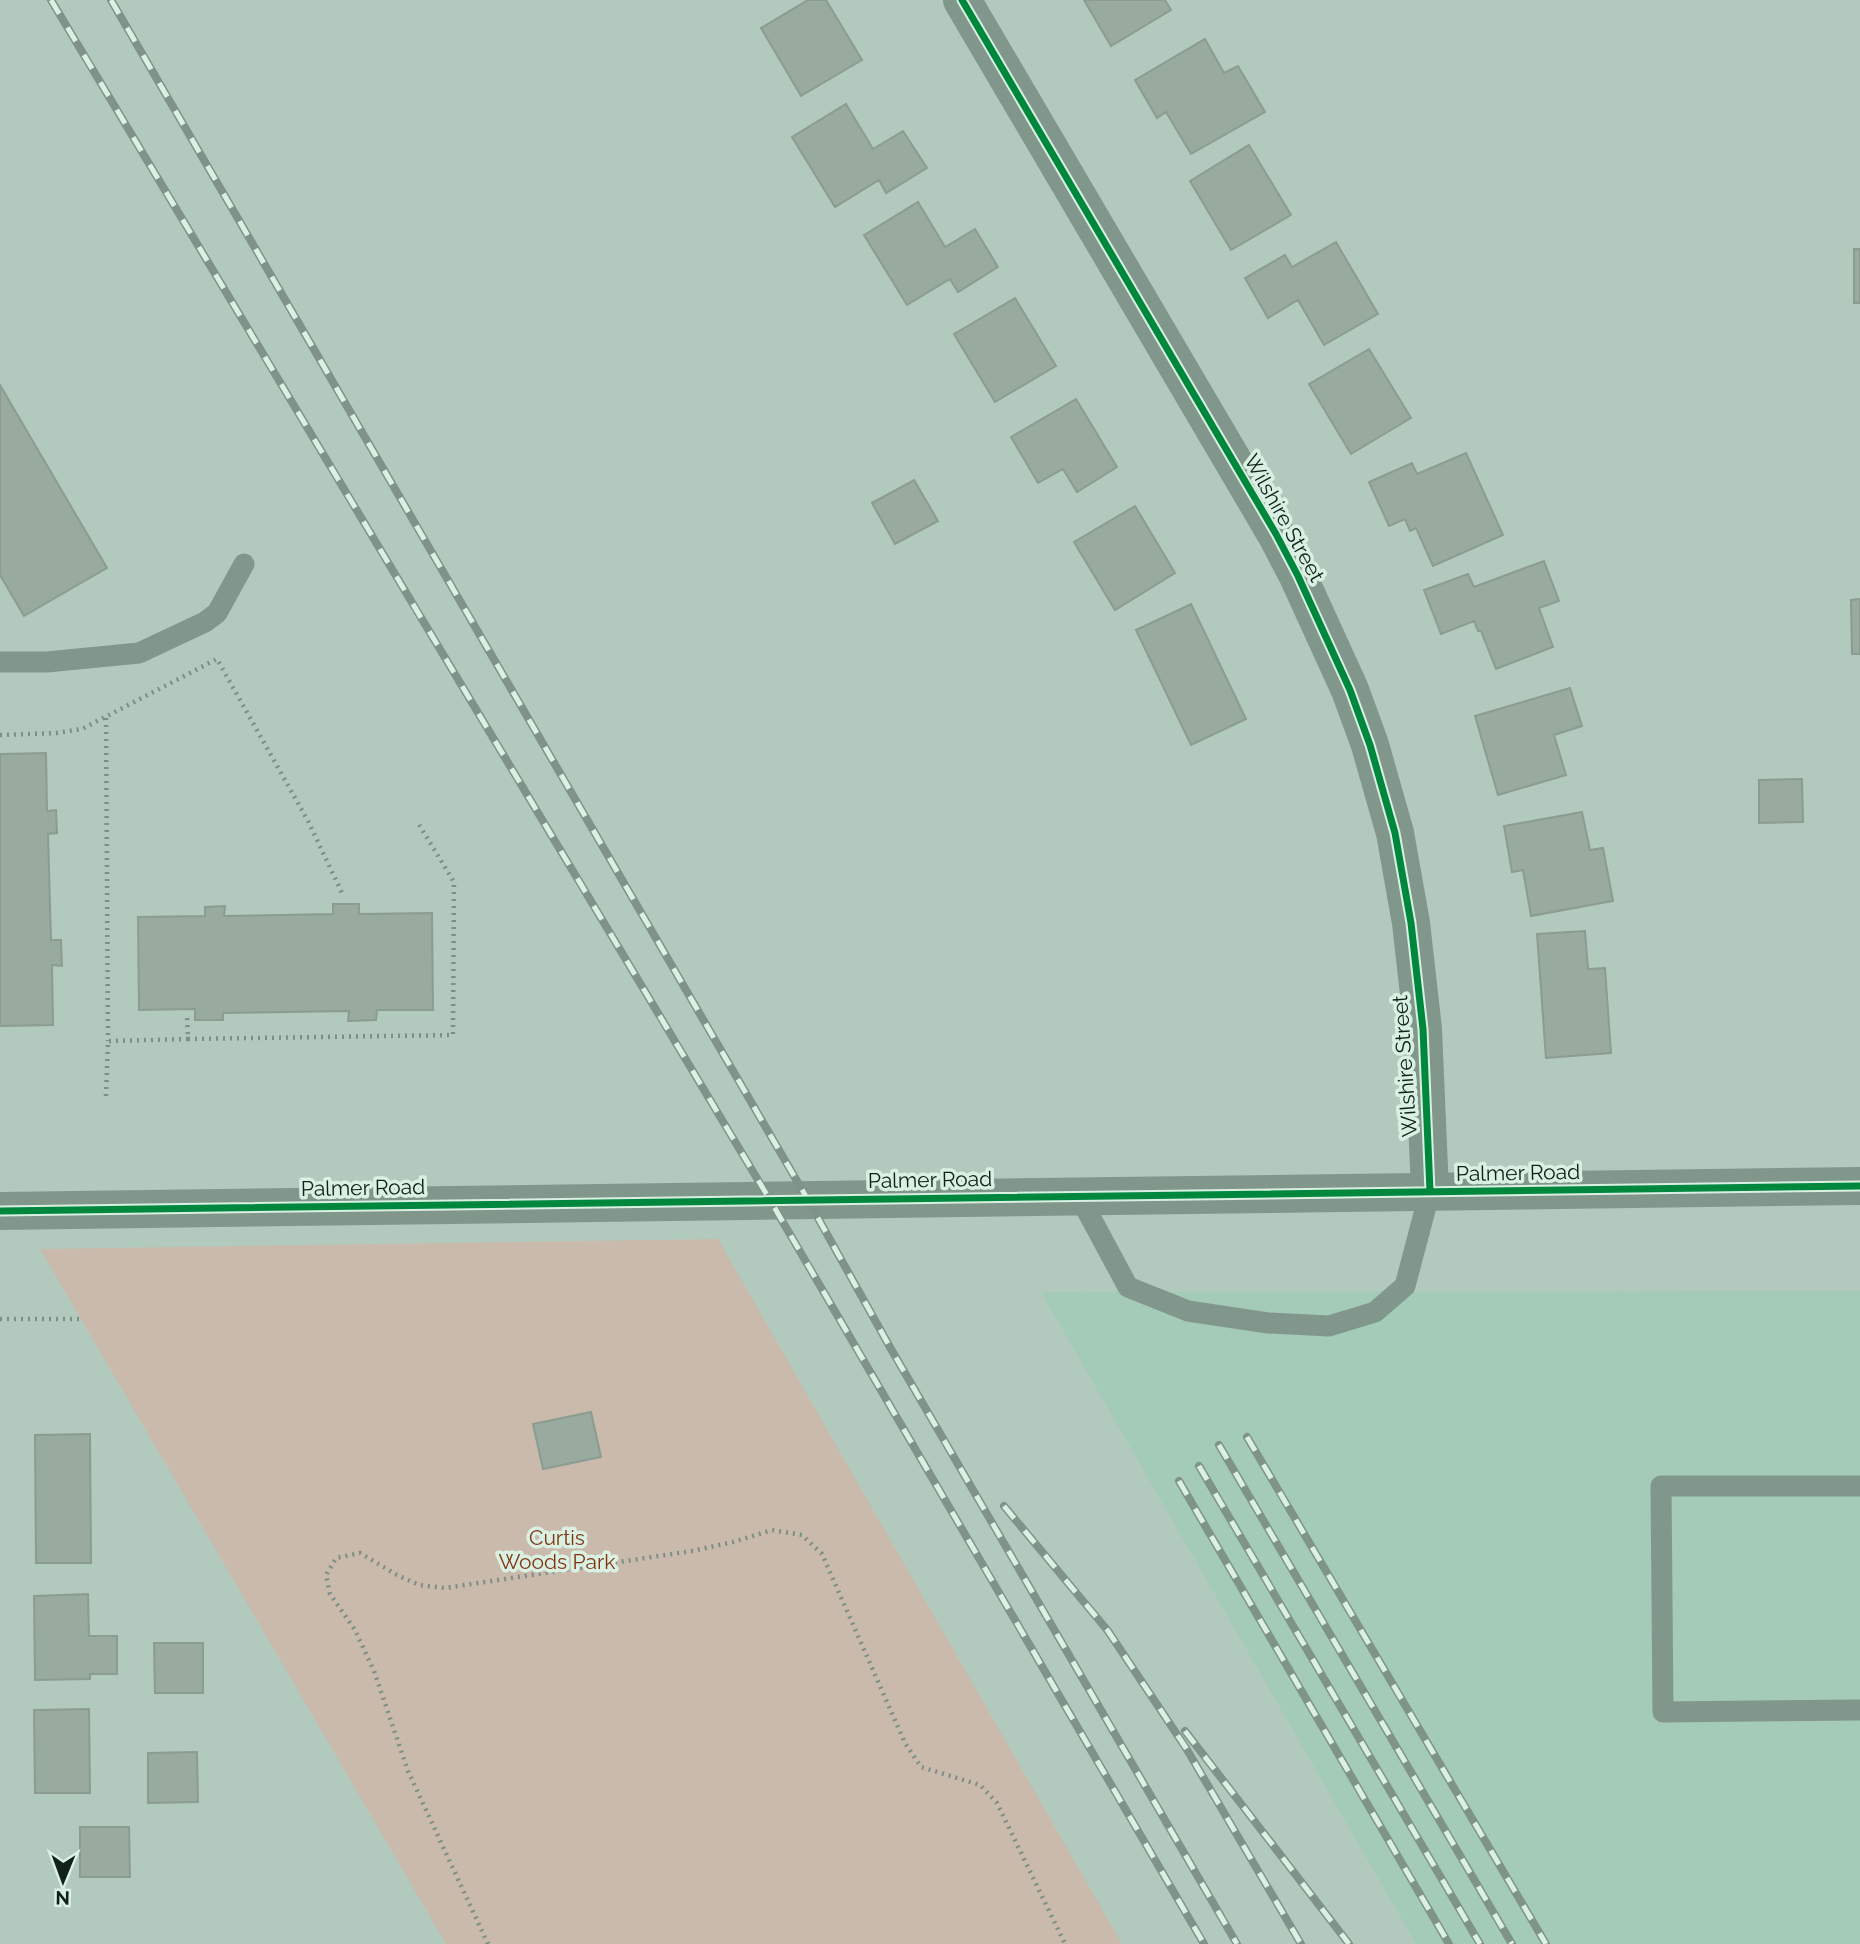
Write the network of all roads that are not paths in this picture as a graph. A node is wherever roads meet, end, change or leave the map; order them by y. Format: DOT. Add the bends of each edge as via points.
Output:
graph roads {
  1 [pos="962,0"];
  2 [pos="244,564"];
  3 [pos="0,662"];
  4 [pos="1860,1186"];
  5 [pos="1430,1191"];
  6 [pos="1079,1196"];
  7 [pos="0,1211"];
  8 [pos="1860,1486"];
  9 [pos="1860,1710"];
  1 -- 5 [label="street, Wilshire Street" via="1276,534 1349,690 1395,833 1411,923 1423,1029"];
  2 -- 3 [label="lane" via="217,613 139,653"];
  4 -- 5 [label="street, Palmer Road"];
  5 -- 6 [label="street, Palmer Road"];
  5 -- 6 [label="lane" via="1405,1286 1375,1312 1329,1326 1188,1311 1128,1287"];
  6 -- 7 [label="street, Palmer Road"];
  8 -- 9 [label="lane" via="1661,1486 1663,1712"];
}
